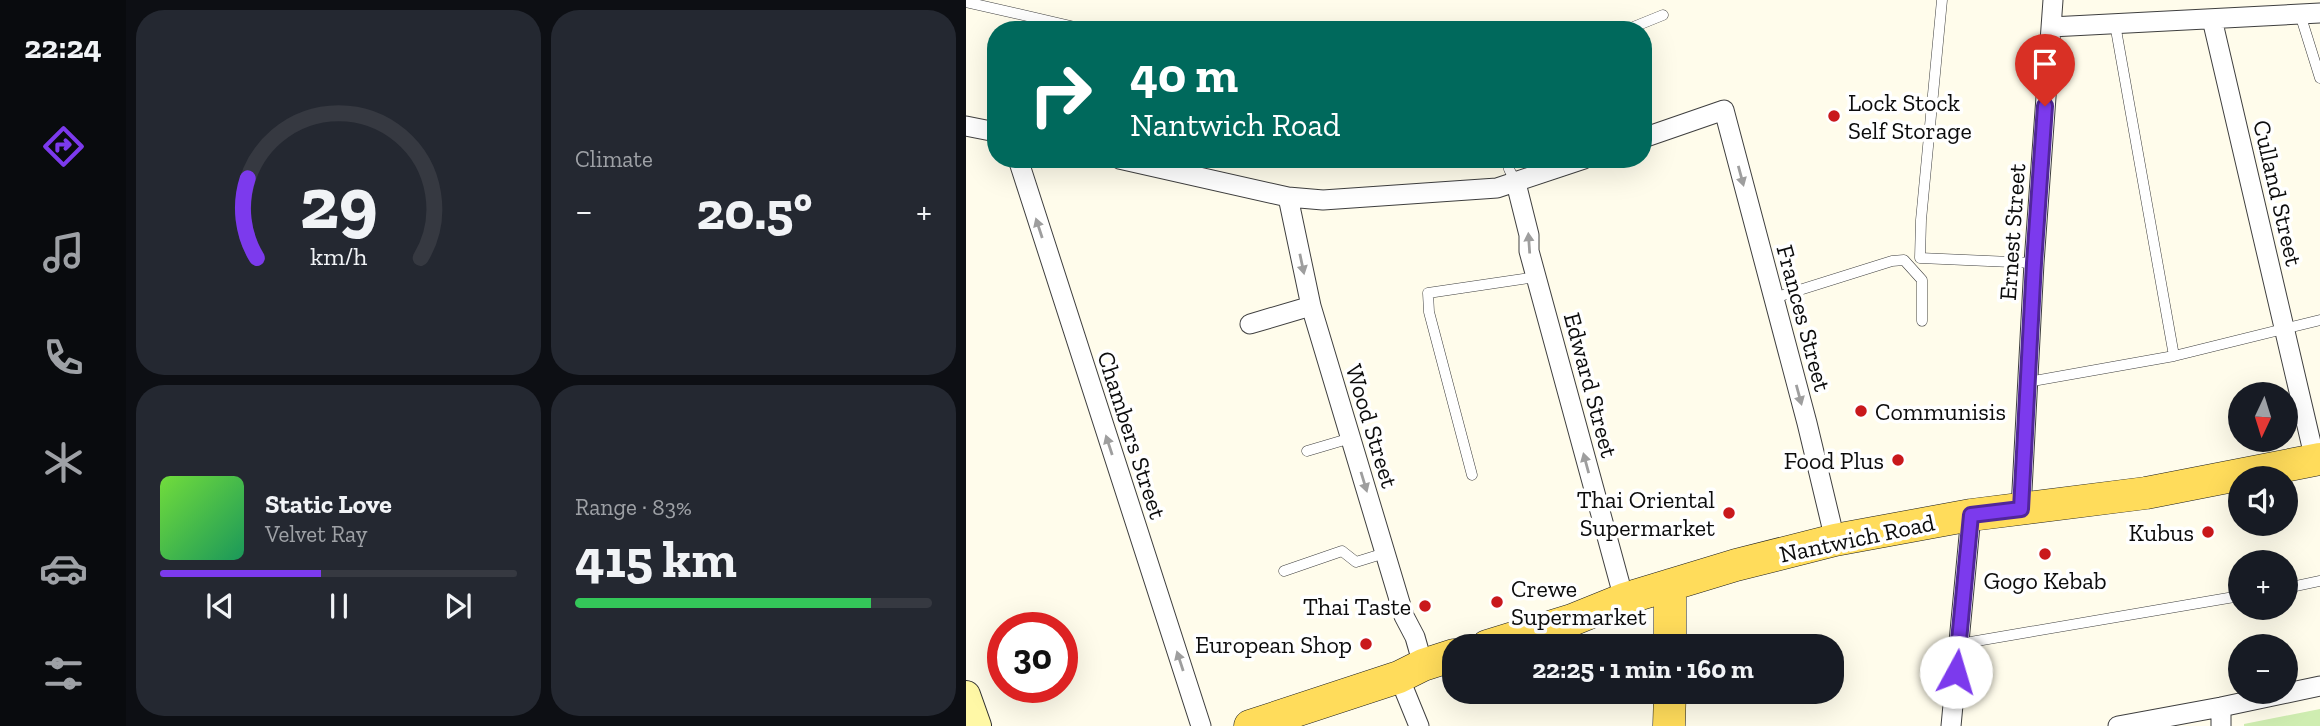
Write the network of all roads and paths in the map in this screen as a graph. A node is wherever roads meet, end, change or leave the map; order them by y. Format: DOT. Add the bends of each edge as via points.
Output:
graph roads {
  1 [pos="1942,0"];
  2 [pos="2053,0"];
  3 [pos="966,2"];
  4 [pos="2310,14"];
  5 [pos="1663,15"];
  6 [pos="2213,19"];
  7 [pos="1049,21"];
  8 [pos="1648,21"];
  9 [pos="2115,23"];
  10 [pos="2051,27"];
  11 [pos="2320,78"];
  12 [pos="966,126"];
  13 [pos="987,130"];
  14 [pos="1652,135"];
  15 [pos="1021,168"];
  16 [pos="1159,168"];
  17 [pos="1509,168"];
  18 [pos="1558,168"];
  19 [pos="1516,183"];
  20 [pos="1288,197"];
  21 [pos="2034,263"];
  22 [pos="1536,277"];
  23 [pos="1773,298"];
  24 [pos="1311,306"];
  25 [pos="2320,320"];
  26 [pos="1922,321"];
  27 [pos="1250,324"];
  28 [pos="2284,328"];
  29 [pos="2174,356"];
  30 [pos="2028,382"];
  31 [pos="1350,438"];
  32 [pos="1307,451"];
  33 [pos="2317,460"];
  34 [pos="1472,475"];
  35 [pos="2021,509"];
  36 [pos="1971,515"];
  37 [pos="1835,540"];
  38 [pos="1385,553"];
  39 [pos="1284,571"];
  40 [pos="2320,581"];
  41 [pos="1670,585"];
  42 [pos="2298,585"];
  43 [pos="2228,598"];
  44 [pos="1624,599"];
  45 [pos="1526,634"];
  46 [pos="1670,634"];
  47 [pos="1959,645"];
  48 [pos="1442,659"];
  49 [pos="1411,671"];
  50 [pos="2320,685"];
  51 [pos="966,695"];
  52 [pos="1670,704"];
  53 [pos="2221,717"];
  54 [pos="977,726"];
  55 [pos="1201,726"];
  56 [pos="1250,726"];
  57 [pos="1419,726"];
  58 [pos="1670,726"];
  59 [pos="1951,726"];
  60 [pos="2118,726"];
  1 -- 21 [label="lane" via="1920,258"];
  2 -- 10 [label="street, Ernest Street"];
  3 -- 7 [label="lane"];
  4 -- 6 [label="street"];
  4 -- 11 [label="lane"];
  5 -- 8 [label="lane"];
  6 -- 9 [label="street"];
  6 -- 28 [label="street, Culland Street"];
  9 -- 10 [label="street"];
  9 -- 29 [label="lane"];
  10 -- 21 [label="street, Ernest Street"];
  12 -- 13 [label="street"];
  14 -- 23 [label="street, Frances Street, one-way" via="1724,110"];
  55 -- 15 [label="street, Chambers Street, one-way"];
  16 -- 20 [label="street"];
  17 -- 19 [label="lane"];
  18 -- 19 [label="street"];
  19 -- 20 [label="street" via="1323,200"];
  22 -- 19 [label="street, Edward Street, one-way"];
  20 -- 24 [label="street, Wood Street, one-way"];
  21 -- 30 [label="street, Ernest Street"];
  22 -- 34 [label="lane" via="1428,293"];
  44 -- 22 [label="street, Edward Street, one-way"];
  23 -- 26 [label="lane" via="1904,260 1922,280"];
  23 -- 37 [label="street, Frances Street, one-way"];
  24 -- 27 [label="street"];
  24 -- 31 [label="street, Wood Street"];
  25 -- 28 [label="lane"];
  28 -- 29 [label="lane"];
  28 -- 33 [label="street, Culland Street"];
  29 -- 30 [label="lane"];
  30 -- 35 [label="street, Ernest Street"];
  31 -- 32 [label="lane"];
  31 -- 38 [label="street, Wood Street, one-way"];
  33 -- 35 [label="main road, Nantwich Road" via="2146,493"];
  35 -- 36 [label="main road, Nantwich Road"];
  36 -- 37 [label="main road, Nantwich Road"];
  36 -- 47 [label="street"];
  37 -- 41 [label="main road, Nantwich Road"];
  38 -- 39 [label="lane" via="1356,562 1342,551"];
  38 -- 49 [label="street, Wood Street" via="1415,638"];
  40 -- 42 [label="lane"];
  41 -- 44 [label="main road, Nantwich Road"];
  41 -- 46 [label="main road"];
  43 -- 47 [label="lane"];
  44 -- 45 [label="main road, Nantwich Road"];
  47 -- 59 [label="street"];
  48 -- 49 [label="main road"];
  49 -- 56 [label="main road"];
  49 -- 57 [label="street, Wood Street"];
  50 -- 53 [label="street"];
  51 -- 54 [label="main road"];
  52 -- 58 [label="main road"];
  53 -- 60 [label="street"];
}
